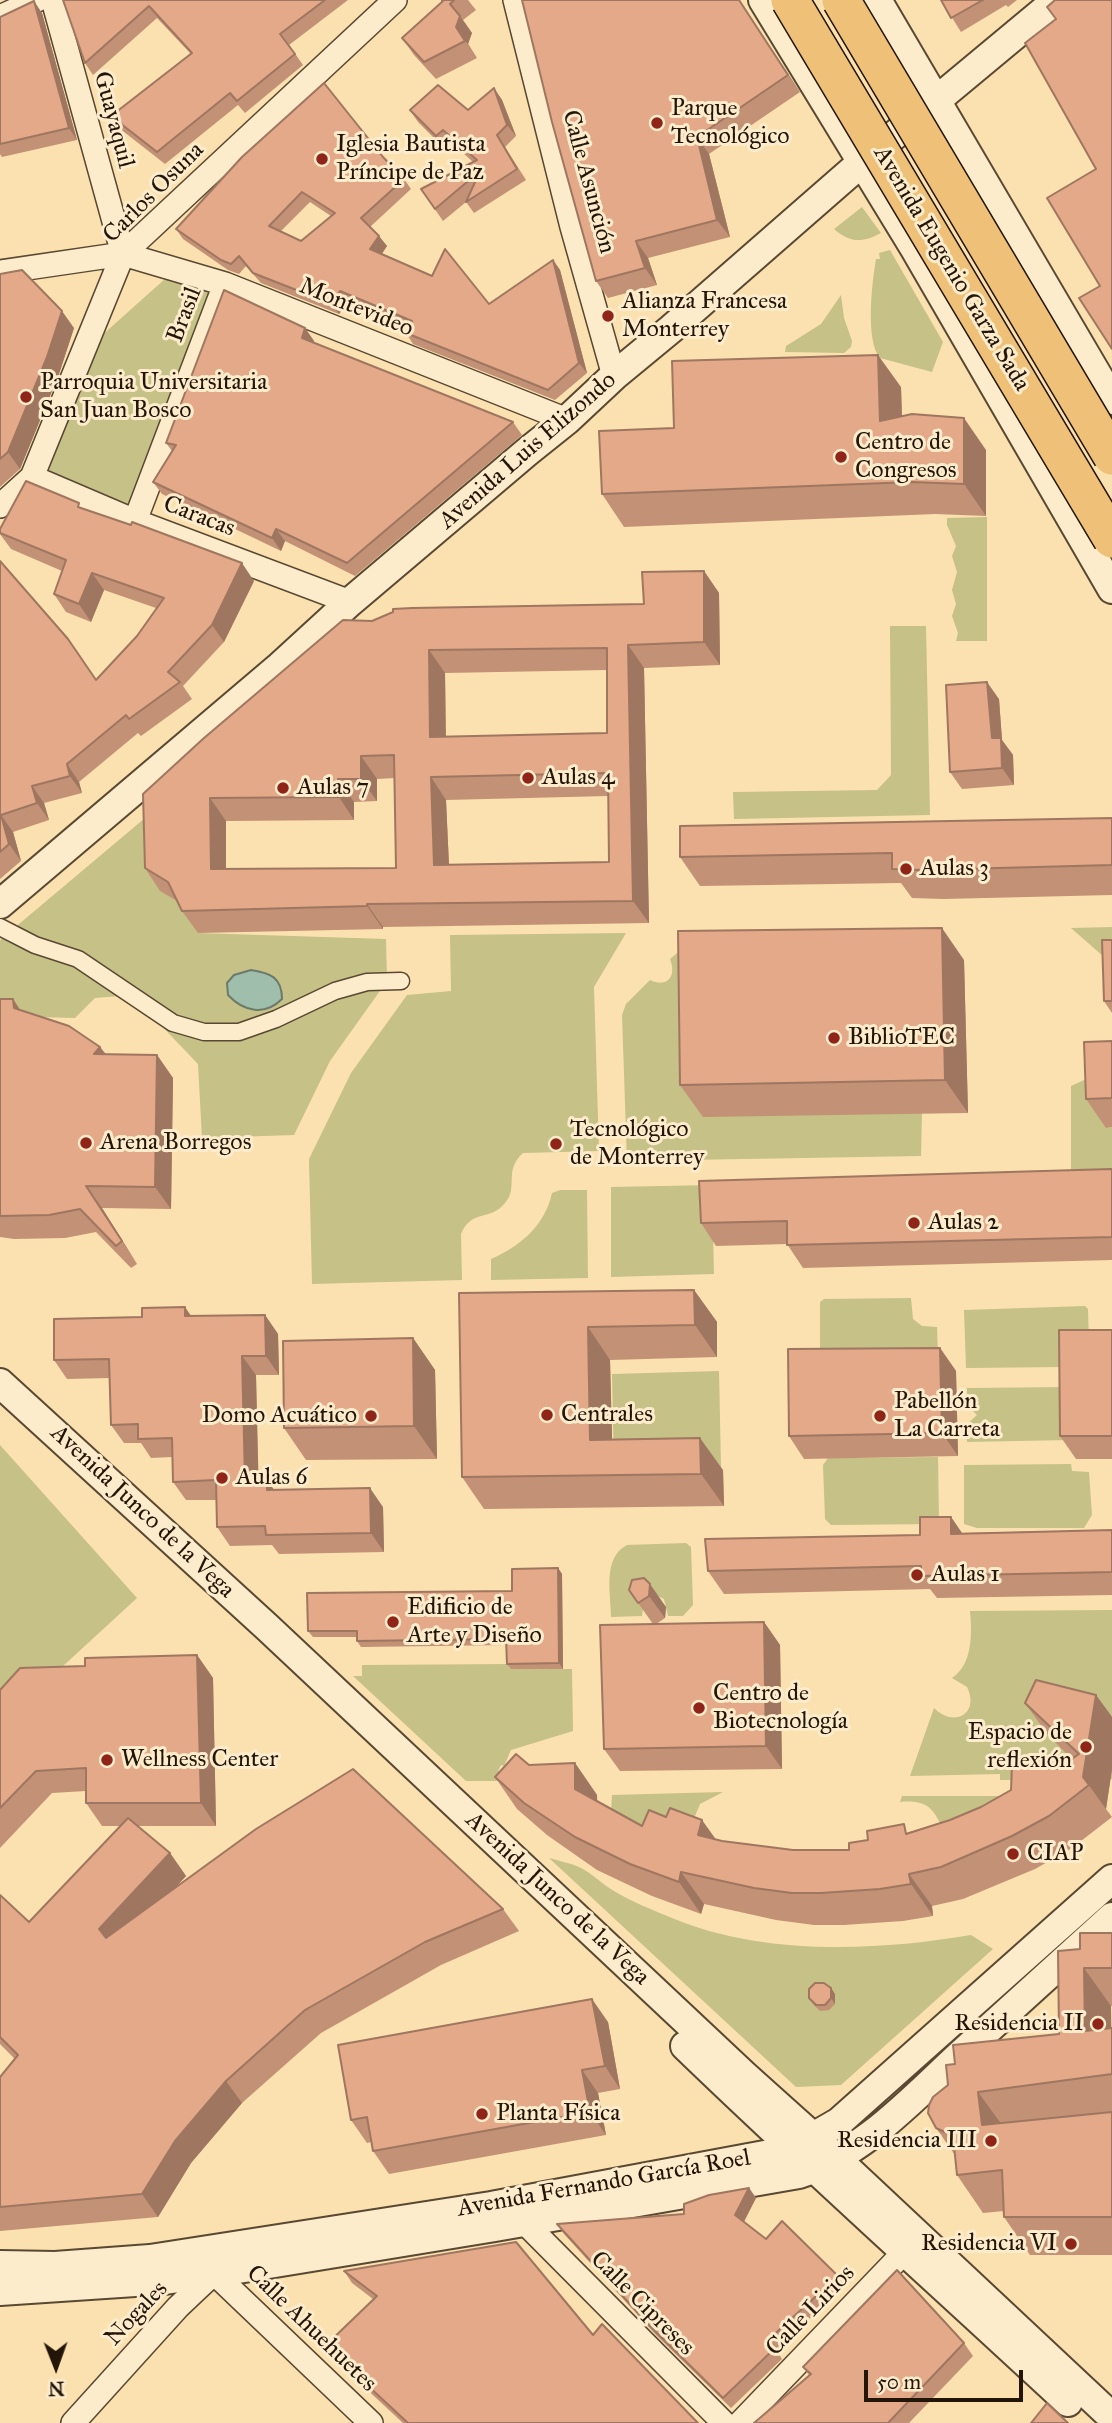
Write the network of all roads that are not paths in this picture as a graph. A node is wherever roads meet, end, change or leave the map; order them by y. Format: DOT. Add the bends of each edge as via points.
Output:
graph roads {
  1 [pos="37,0"];
  2 [pos="52,0"];
  3 [pos="394,0"];
  4 [pos="514,0"];
  5 [pos="763,0"];
  6 [pos="790,0"];
  7 [pos="841,0"];
  8 [pos="877,0"];
  9 [pos="1058,0"];
  10 [pos="0,17"];
  11 [pos="794,53"];
  12 [pos="936,102"];
  13 [pos="861,163"];
  14 [pos="995,197"];
  15 [pos="915,249"];
  16 [pos="123,254"];
  17 [pos="0,272"];
  18 [pos="225,284"];
  19 [pos="614,376"];
  20 [pos="1112,400"];
  21 [pos="567,420"];
  22 [pos="1112,456"];
  23 [pos="32,477"];
  24 [pos="0,506"];
  25 [pos="135,521"];
  26 [pos="1112,539"];
  27 [pos="1112,589"];
  28 [pos="350,602"];
  29 [pos="0,904"];
  30 [pos="0,928"];
  31 [pos="401,981"];
  32 [pos="0,1383"];
  33 [pos="0,1400"];
  34 [pos="1112,1880"];
  35 [pos="1112,1917"];
  36 [pos="802,2142"];
  37 [pos="826,2164"];
  38 [pos="524,2222"];
  39 [pos="912,2244"];
  40 [pos="213,2262"];
  41 [pos="0,2265"];
  42 [pos="0,2291"];
  43 [pos="1112,2417"];
  44 [pos="73,2423"];
  45 [pos="371,2423"];
  46 [pos="724,2423"];
  47 [pos="740,2423"];
  48 [pos="1090,2423"];
  1 -- 10 [label="street"];
  2 -- 16 [label="street, Guayaquil"];
  3 -- 16 [label="street, Carlos Osuna"];
  4 -- 19 [label="street, Calle Asunción"];
  5 -- 11 [label="street"];
  6 -- 26 [label="highway, Avenida Eugenio Garza Sada, bridge"];
  7 -- 22 [label="highway, Avenida Eugenio Garza Sada, bridge"];
  8 -- 11 [label="street" via="875,37 861,58 838,70 826,70"];
  8 -- 12 [label="street"];
  9 -- 12 [label="street, Avenida Luis Elizondo"];
  11 -- 13 [label="street"];
  12 -- 13 [label="street, Avenida Luis Elizondo"];
  12 -- 14 [label="street"];
  13 -- 15 [label="street"];
  13 -- 19 [label="street, Avenida Luis Elizondo"];
  14 -- 15 [label="street" via="970,186 935,192 915,216"];
  14 -- 20 [label="street"];
  15 -- 27 [label="street"];
  16 -- 17 [label="street"];
  16 -- 18 [label="street, Montevideo"];
  16 -- 23 [label="street, Carlos Osuna"];
  18 -- 21 [label="street, Montevideo"];
  18 -- 25 [label="street, Brasil"];
  19 -- 21 [label="street, Avenida Luis Elizondo"];
  21 -- 28 [label="street, Avenida Luis Elizondo"];
  23 -- 24 [label="street, Carlos Osuna"];
  23 -- 25 [label="street, Caracas"];
  25 -- 28 [label="street, Caracas"];
  28 -- 29 [label="street, Avenida Luis Elizondo"];
  30 -- 31 [label="street" via="78,959 173,1023 204,1031 239,1032 335,991 367,982"];
  32 -- 36 [label="street, Avenida Junco de la Vega" via="745,2076"];
  33 -- 36 [label="street, Avenida Junco de la Vega"];
  34 -- 36 [label="street, Avenida Fernando García Roel" via="839,2122"];
  35 -- 37 [label="street, Avenida Fernando García Roel" via="898,2111 854,2148"];
  36 -- 37 [label="street, Avenida Junco de la Vega"];
  36 -- 40 [label="street, Avenida Fernando García Roel" via="739,2161"];
  37 -- 38 [label="street, Avenida Fernando García Roel" via="799,2174"];
  37 -- 39 [label="street, Avenida Junco de la Vega"];
  38 -- 40 [label="street, Avenida Fernando García Roel"];
  38 -- 46 [label="street, Calle Cipreses"];
  39 -- 43 [label="street, Avenida Junco de la Vega"];
  39 -- 47 [label="street, Calle Lirios"];
  39 -- 48 [label="street, Avenida Junco de la Vega"];
  40 -- 41 [label="street, Avenida Fernando García Roel" via="150,2259"];
  40 -- 42 [label="street, Avenida Fernando García Roel" via="165,2280"];
  40 -- 44 [label="street, Nogales"];
  40 -- 45 [label="street, Calle Ahuehuetes"];
}
